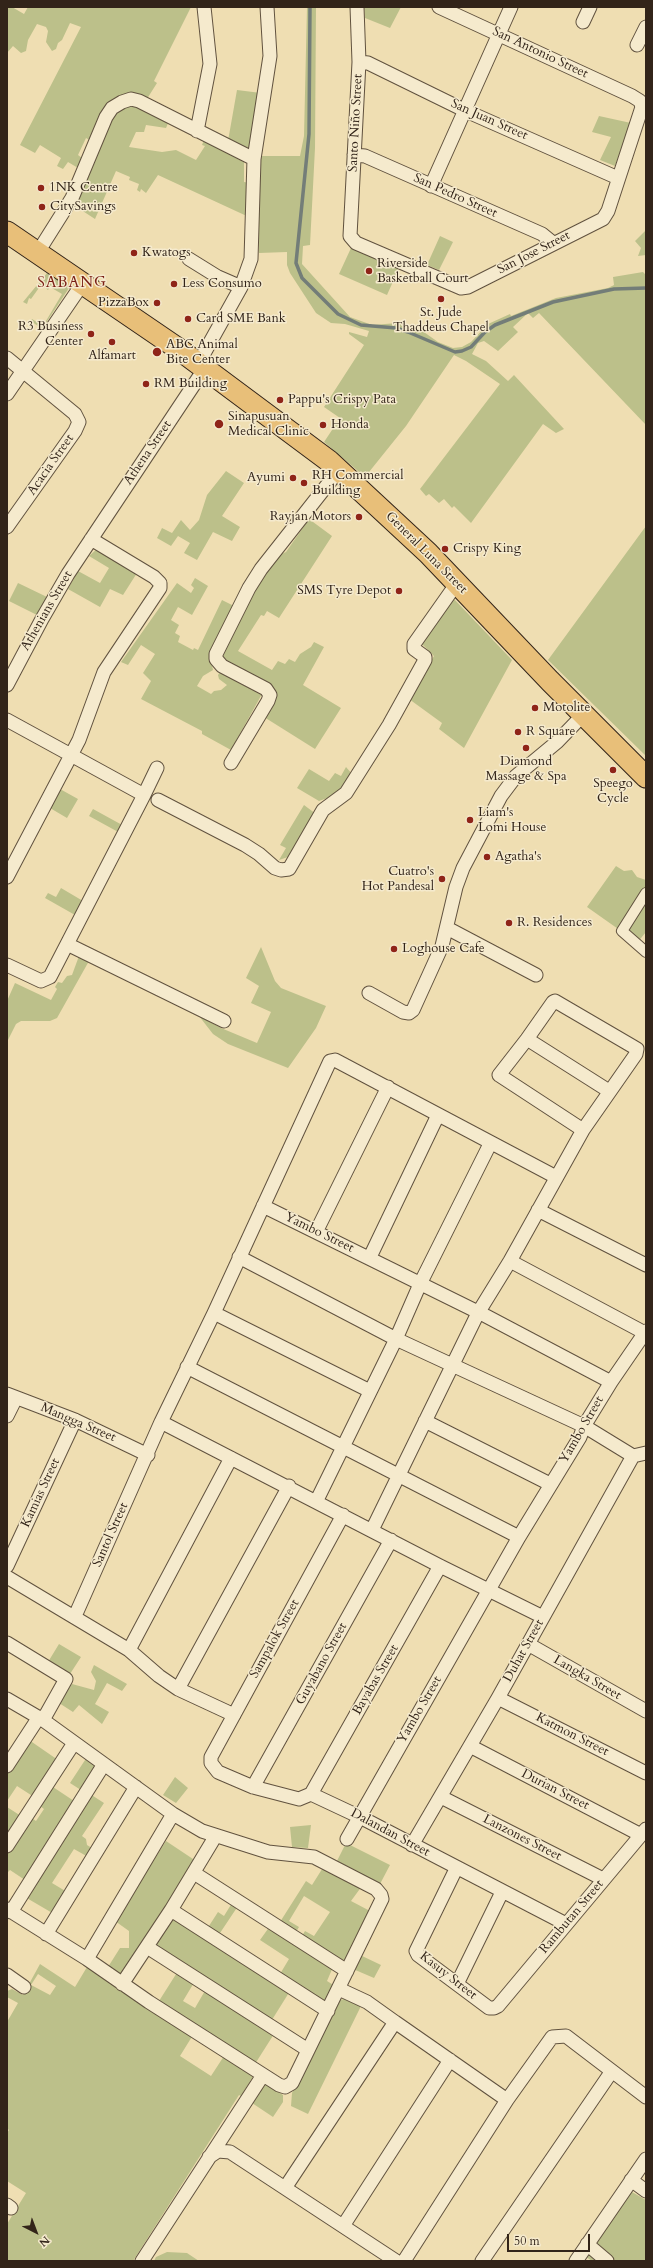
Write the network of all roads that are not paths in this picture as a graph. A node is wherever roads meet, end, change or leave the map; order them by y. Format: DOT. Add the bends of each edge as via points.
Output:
graph roads {
  1 [pos="204,7"];
  2 [pos="267,7"];
  3 [pos="357,7"];
  4 [pos="439,7"];
  5 [pos="511,7"];
  6 [pos="590,7"];
  7 [pos="583,22"];
  8 [pos="646,27"];
  9 [pos="500,35"];
  10 [pos="637,45"];
  11 [pos="359,62"];
  12 [pos="643,99"];
  13 [pos="466,111"];
  14 [pos="198,131"];
  15 [pos="354,155"];
  16 [pos="254,159"];
  17 [pos="618,178"];
  18 [pos="431,186"];
  19 [pos="7,232"];
  20 [pos="351,239"];
  21 [pos="553,243"];
  22 [pos="38,252"];
  23 [pos="189,259"];
  24 [pos="82,283"];
  25 [pos="241,287"];
  26 [pos="7,358"];
  27 [pos="202,366"];
  28 [pos="23,371"];
  29 [pos="7,394"];
  30 [pos="339,470"];
  31 [pos="7,527"];
  32 [pos="91,539"];
  33 [pos="456,583"];
  34 [pos="7,685"];
  35 [pos="584,714"];
  36 [pos="7,720"];
  37 [pos="71,755"];
  38 [pos="231,763"];
  39 [pos="157,768"];
  40 [pos="646,777"];
  41 [pos="144,794"];
  42 [pos="158,800"];
  43 [pos="7,878"];
  44 [pos="646,893"];
  45 [pos="447,928"];
  46 [pos="67,944"];
  47 [pos="646,952"];
  48 [pos="7,965"];
  49 [pos="536,975"];
  50 [pos="369,993"];
  51 [pos="224,1021"];
  52 [pos="527,1039"];
  53 [pos="641,1049"];
  54 [pos="388,1087"];
  55 [pos="609,1090"];
  56 [pos="438,1115"];
  57 [pos="583,1130"];
  58 [pos="490,1144"];
  59 [pos="556,1177"];
  60 [pos="263,1206"];
  61 [pos="538,1210"];
  62 [pos="317,1230"];
  63 [pos="239,1257"];
  64 [pos="370,1257"];
  65 [pos="510,1261"];
  66 [pos="646,1265"];
  67 [pos="420,1284"];
  68 [pos="214,1312"];
  69 [pos="478,1313"];
  70 [pos="646,1332"];
  71 [pos="396,1339"];
  72 [pos="451,1365"];
  73 [pos="188,1367"];
  74 [pos="611,1382"];
  75 [pos="370,1391"];
  76 [pos="11,1396"];
  77 [pos="7,1416"];
  78 [pos="75,1420"];
  79 [pos="425,1421"];
  80 [pos="161,1422"];
  81 [pos="584,1426"];
  82 [pos="342,1447"];
  83 [pos="148,1455"];
  84 [pos="640,1455"];
  85 [pos="231,1458"];
  86 [pos="397,1474"];
  87 [pos="550,1484"];
  88 [pos="289,1486"];
  89 [pos="317,1500"];
  90 [pos="343,1515"];
  91 [pos="372,1530"];
  92 [pos="519,1537"];
  93 [pos="391,1540"];
  94 [pos="7,1566"];
  95 [pos="440,1566"];
  96 [pos="7,1577"];
  97 [pos="489,1590"];
  98 [pos="75,1616"];
  99 [pos="543,1617"];
  100 [pos="7,1643"];
  101 [pos="528,1644"];
  102 [pos="129,1650"];
  103 [pos="178,1689"];
  104 [pos="7,1698"];
  105 [pos="498,1698"];
  106 [pos="646,1711"];
  107 [pos="234,1714"];
  108 [pos="41,1718"];
  109 [pos="74,1743"];
  110 [pos="470,1746"];
  111 [pos="104,1764"];
  112 [pos="7,1766"];
  113 [pos="646,1773"];
  114 [pos="136,1787"];
  115 [pos="253,1787"];
  116 [pos="311,1794"];
  117 [pos="441,1797"];
  118 [pos="173,1814"];
  119 [pos="360,1816"];
  120 [pos="643,1832"];
  121 [pos="215,1837"];
  122 [pos="347,1839"];
  123 [pos="412,1845"];
  124 [pos="7,1846"];
  125 [pos="456,1868"];
  126 [pos="194,1873"];
  127 [pos="603,1880"];
  128 [pos="502,1892"];
  129 [pos="171,1910"];
  130 [pos="9,1911"];
  131 [pos="566,1924"];
  132 [pos="46,1934"];
  133 [pos="147,1947"];
  134 [pos="87,1959"];
  135 [pos="347,1972"];
  136 [pos="8,1977"];
  137 [pos="122,1984"];
  138 [pos="457,1984"];
  139 [pos="24,1986"];
  140 [pos="339,1989"];
  141 [pos="498,2006"];
  142 [pos="328,2012"];
  143 [pos="395,2022"];
  144 [pos="308,2050"];
  145 [pos="450,2060"];
  146 [pos="612,2071"];
  147 [pos="263,2075"];
  148 [pos="646,2097"];
  149 [pos="507,2100"];
  150 [pos="209,2157"];
  151 [pos="646,2159"];
  152 [pos="631,2180"];
  153 [pos="285,2188"];
  154 [pos="646,2191"];
  155 [pos="343,2226"];
  156 [pos="587,2244"];
  157 [pos="142,2261"];
  158 [pos="396,2261"];
  159 [pos="404,2261"];
  160 [pos="482,2261"];
  161 [pos="576,2261"];
  162 [pos="607,2261"];
  1 -- 14 [label="street" via="210,64"];
  2 -- 16 [label="street, Athena Street" via="270,60"];
  3 -- 11 [label="street, Santo Niño Street"];
  4 -- 9 [label="street, San Antonio Street"];
  5 -- 9 [label="street"];
  6 -- 7 [label="street"];
  8 -- 10 [label="street"];
  9 -- 12 [label="street, San Antonio Street"];
  9 -- 13 [label="street"];
  11 -- 13 [label="street, San Juan Street" via="368,63"];
  11 -- 15 [label="street, Santo Niño Street"];
  12 -- 17 [label="street, San Jose Street" via="642,110"];
  13 -- 17 [label="street, San Juan Street"];
  13 -- 18 [label="street"];
  14 -- 16 [label="street"];
  14 -- 22 [label="street" via="139,101 131,99 112,108 72,198"];
  15 -- 18 [label="street, San Pedro Street" via="365,156"];
  15 -- 20 [label="street, Santo Niño Street" via="349,231"];
  16 -- 25 [label="street, Athena Street" via="252,251"];
  17 -- 21 [label="street, San Jose Street" via="603,218"];
  18 -- 21 [label="street, San Pedro Street" via="542,234"];
  19 -- 22 [label="main road, General Luna Street"];
  20 -- 21 [label="street, San Jose Street" via="461,288 468,287"];
  22 -- 24 [label="main road, General Luna Street"];
  23 -- 25 [label="street" via="218,277"];
  24 -- 27 [label="main road, General Luna Street"];
  24 -- 28 [label="street"];
  25 -- 27 [label="street, Athena Street"];
  26 -- 28 [label="street, Acacia Street"];
  27 -- 30 [label="main road, General Luna Street" via="298,436"];
  27 -- 32 [label="street, Athena Street"];
  28 -- 29 [label="street"];
  28 -- 31 [label="street, Acacia Street" via="75,414 78,422 75,431"];
  30 -- 33 [label="main road, General Luna Street" via="391,517"];
  30 -- 38 [label="street" via="261,569 216,654 216,660 222,666 266,689 270,695"];
  32 -- 34 [label="street, Athenians Street" via="42,619"];
  32 -- 37 [label="street" via="154,577 160,583 160,588 104,672"];
  33 -- 35 [label="main road, General Luna Street"];
  33 -- 42 [label="street" via="414,644 414,649 425,657 425,660 389,725 346,793 323,810 290,869 276,868 245,845"];
  35 -- 40 [label="main road, General Luna Street"];
  35 -- 45 [label="street" via="506,788 463,868"];
  36 -- 37 [label="street"];
  37 -- 41 [label="street"];
  37 -- 43 [label="street"];
  39 -- 41 [label="street"];
  41 -- 46 [label="street"];
  44 -- 47 [label="street" via="622,931"];
  45 -- 49 [label="street"];
  45 -- 50 [label="street" via="442,946 413,1010 409,1013 403,1012"];
  46 -- 48 [label="street" via="49,979 39,981"];
  46 -- 51 [label="street"];
  52 -- 53 [label="street" via="556,1001"];
  52 -- 55 [label="street"];
  52 -- 57 [label="street" via="500,1071 500,1077"];
  53 -- 55 [label="street"];
  54 -- 56 [label="street"];
  54 -- 60 [label="street, Santol Street" via="335,1060 330,1061"];
  54 -- 62 [label="street"];
  55 -- 57 [label="street"];
  56 -- 58 [label="street"];
  56 -- 64 [label="street"];
  57 -- 59 [label="street"];
  58 -- 59 [label="street"];
  58 -- 67 [label="street"];
  59 -- 61 [label="street"];
  60 -- 62 [label="street, Yambo Street"];
  60 -- 63 [label="street, Santol Street"];
  61 -- 65 [label="street"];
  61 -- 66 [label="street"];
  62 -- 64 [label="street, Yambo Street"];
  63 -- 68 [label="street, Santol Street"];
  63 -- 71 [label="street"];
  64 -- 67 [label="street, Yambo Street"];
  65 -- 69 [label="street"];
  65 -- 70 [label="street"];
  67 -- 69 [label="street, Yambo Street"];
  67 -- 71 [label="street"];
  68 -- 73 [label="street, Santol Street"];
  68 -- 75 [label="street"];
  69 -- 72 [label="street"];
  69 -- 74 [label="street, Yambo Street"];
  70 -- 74 [label="street"];
  71 -- 72 [label="street"];
  71 -- 75 [label="street"];
  72 -- 79 [label="street"];
  72 -- 81 [label="street"];
  73 -- 80 [label="street, Santol Street"];
  73 -- 82 [label="street"];
  74 -- 81 [label="street, Yambo Street"];
  75 -- 82 [label="street"];
  76 -- 77 [label="street"];
  76 -- 78 [label="street, Mangga Street"];
  78 -- 83 [label="street, Mangga Street"];
  78 -- 94 [label="street, Kamias Street"];
  79 -- 86 [label="street"];
  79 -- 87 [label="street"];
  80 -- 83 [label="street, Santol Street"];
  80 -- 85 [label="street"];
  81 -- 84 [label="street"];
  81 -- 87 [label="street, Yambo Street" via="580,1437"];
  82 -- 86 [label="street"];
  82 -- 89 [label="street"];
  83 -- 98 [label="street, Santol Street"];
  84 -- 99 [label="street, Duhat Street"];
  85 -- 88 [label="street"];
  85 -- 102 [label="street"];
  86 -- 91 [label="street"];
  86 -- 92 [label="street"];
  87 -- 92 [label="street, Yambo Street"];
  88 -- 89 [label="street"];
  88 -- 103 [label="street"];
  89 -- 90 [label="street"];
  90 -- 91 [label="street"];
  90 -- 107 [label="street, Sampalok Street"];
  91 -- 93 [label="street"];
  92 -- 97 [label="street, Yambo Street"];
  93 -- 95 [label="street"];
  93 -- 115 [label="street, Guyabano Street"];
  95 -- 97 [label="street"];
  95 -- 116 [label="street, Bayabas Street"];
  96 -- 98 [label="street"];
  97 -- 99 [label="street"];
  97 -- 119 [label="street, Yambo Street"];
  98 -- 102 [label="street"];
  99 -- 101 [label="street, Duhat Street"];
  100 -- 108 [label="street" via="66,1679"];
  101 -- 105 [label="street, Duhat Street"];
  101 -- 106 [label="street, Langka Street"];
  102 -- 103 [label="street"];
  103 -- 107 [label="street"];
  104 -- 108 [label="street"];
  105 -- 110 [label="street, Duhat Street"];
  105 -- 113 [label="street, Katmon Street"];
  107 -- 115 [label="street, Sampalok Street" via="211,1757 211,1764 218,1772"];
  108 -- 109 [label="street"];
  108 -- 112 [label="street"];
  109 -- 111 [label="street"];
  109 -- 124 [label="street"];
  110 -- 117 [label="street, Duhat Street"];
  110 -- 120 [label="street, Durian Street"];
  111 -- 114 [label="street"];
  111 -- 130 [label="street"];
  114 -- 118 [label="street"];
  114 -- 132 [label="street"];
  115 -- 116 [label="street" via="299,1799"];
  116 -- 119 [label="street, Dalandan Street"];
  117 -- 123 [label="street, Duhat Street"];
  117 -- 127 [label="street, Lanzones Street"];
  118 -- 121 [label="street"];
  118 -- 134 [label="street"];
  119 -- 122 [label="street, Yambo Street"];
  119 -- 123 [label="street, Dalandan Street"];
  120 -- 127 [label="street, Rambutan Street"];
  121 -- 126 [label="street"];
  121 -- 135 [label="street" via="276,1854 314,1857 380,1892 381,1903"];
  123 -- 125 [label="street, Dalandan Street"];
  125 -- 128 [label="street, Dalandan Street"];
  125 -- 138 [label="street, Kasuy Street" via="416,1951 418,1956"];
  126 -- 129 [label="street"];
  126 -- 135 [label="street"];
  127 -- 131 [label="street, Rambutan Street"];
  128 -- 131 [label="street, Dalandan Street"];
  128 -- 138 [label="street"];
  129 -- 133 [label="street"];
  129 -- 142 [label="street"];
  130 -- 132 [label="street"];
  131 -- 141 [label="street, Rambutan Street"];
  132 -- 134 [label="street"];
  133 -- 137 [label="street"];
  133 -- 144 [label="street"];
  134 -- 137 [label="street"];
  135 -- 140 [label="street"];
  136 -- 139 [label="street"];
  137 -- 147 [label="street"];
  138 -- 141 [label="street, Kasuy Street" via="489,2008"];
  140 -- 142 [label="street"];
  140 -- 143 [label="street" via="367,2002"];
  142 -- 144 [label="street"];
  143 -- 145 [label="street"];
  143 -- 153 [label="street"];
  144 -- 147 [label="street" via="289,2085 282,2086"];
  145 -- 149 [label="street"];
  145 -- 155 [label="street"];
  146 -- 148 [label="street"];
  146 -- 149 [label="street" via="566,2036 552,2037"];
  146 -- 160 [label="street"];
  147 -- 150 [label="street"];
  149 -- 159 [label="street"];
  150 -- 153 [label="street" via="218,2151 230,2152"];
  150 -- 157 [label="street"];
  151 -- 152 [label="street"];
  152 -- 154 [label="street"];
  152 -- 156 [label="street"];
  153 -- 155 [label="street"];
  155 -- 158 [label="street"];
  156 -- 161 [label="street"];
  156 -- 162 [label="street"];
}
